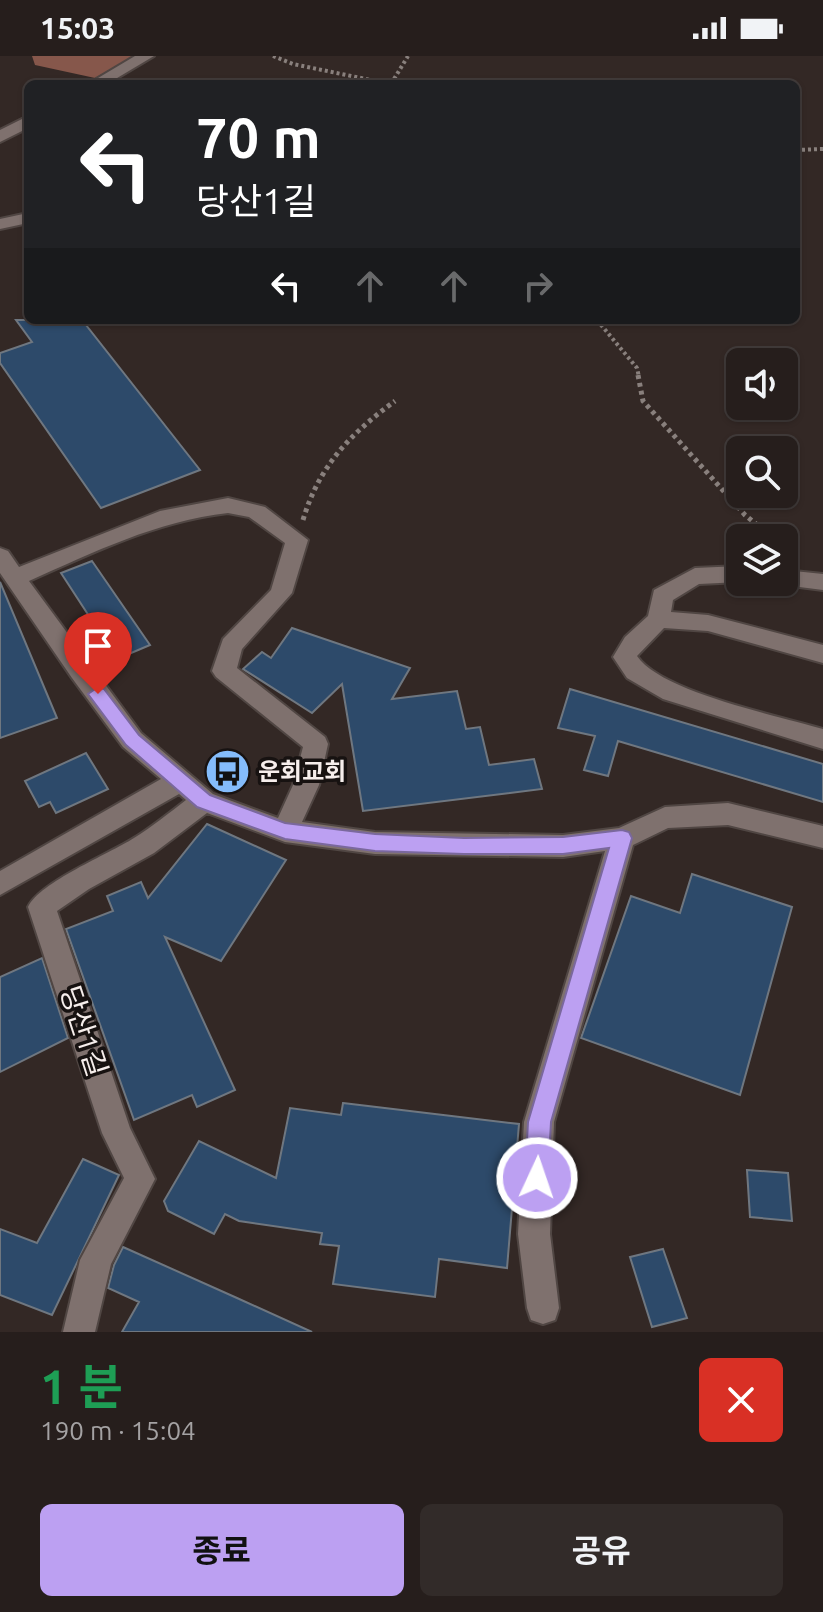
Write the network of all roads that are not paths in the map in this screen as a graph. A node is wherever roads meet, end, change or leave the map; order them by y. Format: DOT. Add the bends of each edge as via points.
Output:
graph roads {
  1 [pos="146,56"];
  2 [pos="103,80"];
  3 [pos="24,123"];
  4 [pos="0,137"];
  5 [pos="24,219"];
  6 [pos="0,224"];
  7 [pos="0,556"];
  8 [pos="726,575"];
  9 [pos="15,578"];
  10 [pos="798,579"];
  11 [pos="823,582"];
  12 [pos="659,619"];
  13 [pos="823,654"];
  14 [pos="823,739"];
  15 [pos="180,781"];
  16 [pos="204,801"];
  17 [pos="285,831"];
  18 [pos="823,837"];
  19 [pos="622,838"];
  20 [pos="0,884"];
  21 [pos="543,1308"];
  22 [pos="79,1332"];
  1 -- 2 [label="street"];
  3 -- 4 [label="street"];
  5 -- 6 [label="street"];
  7 -- 9 [label="street"];
  8 -- 12 [label="street" via="695,576 662,596"];
  9 -- 15 [label="street" via="132,740"];
  9 -- 17 [label="street" via="133,528 199,507 250,509 297,540 281,593 231,645 224,671 316,744 306,785"];
  10 -- 11 [label="street"];
  12 -- 13 [label="street" via="708,623"];
  12 -- 14 [label="street" via="625,657 635,672 671,693"];
  15 -- 16 [label="street"];
  15 -- 20 [label="street"];
  16 -- 17 [label="street"];
  16 -- 22 [label="street, 당산1길" via="145,845 42,907 117,1133 140,1179 96,1260"];
  17 -- 19 [label="street" via="375,843 464,846 563,846"];
  18 -- 19 [label="street" via="728,814 665,818"];
  19 -- 21 [label="street" via="539,1122 534,1234"];
}
